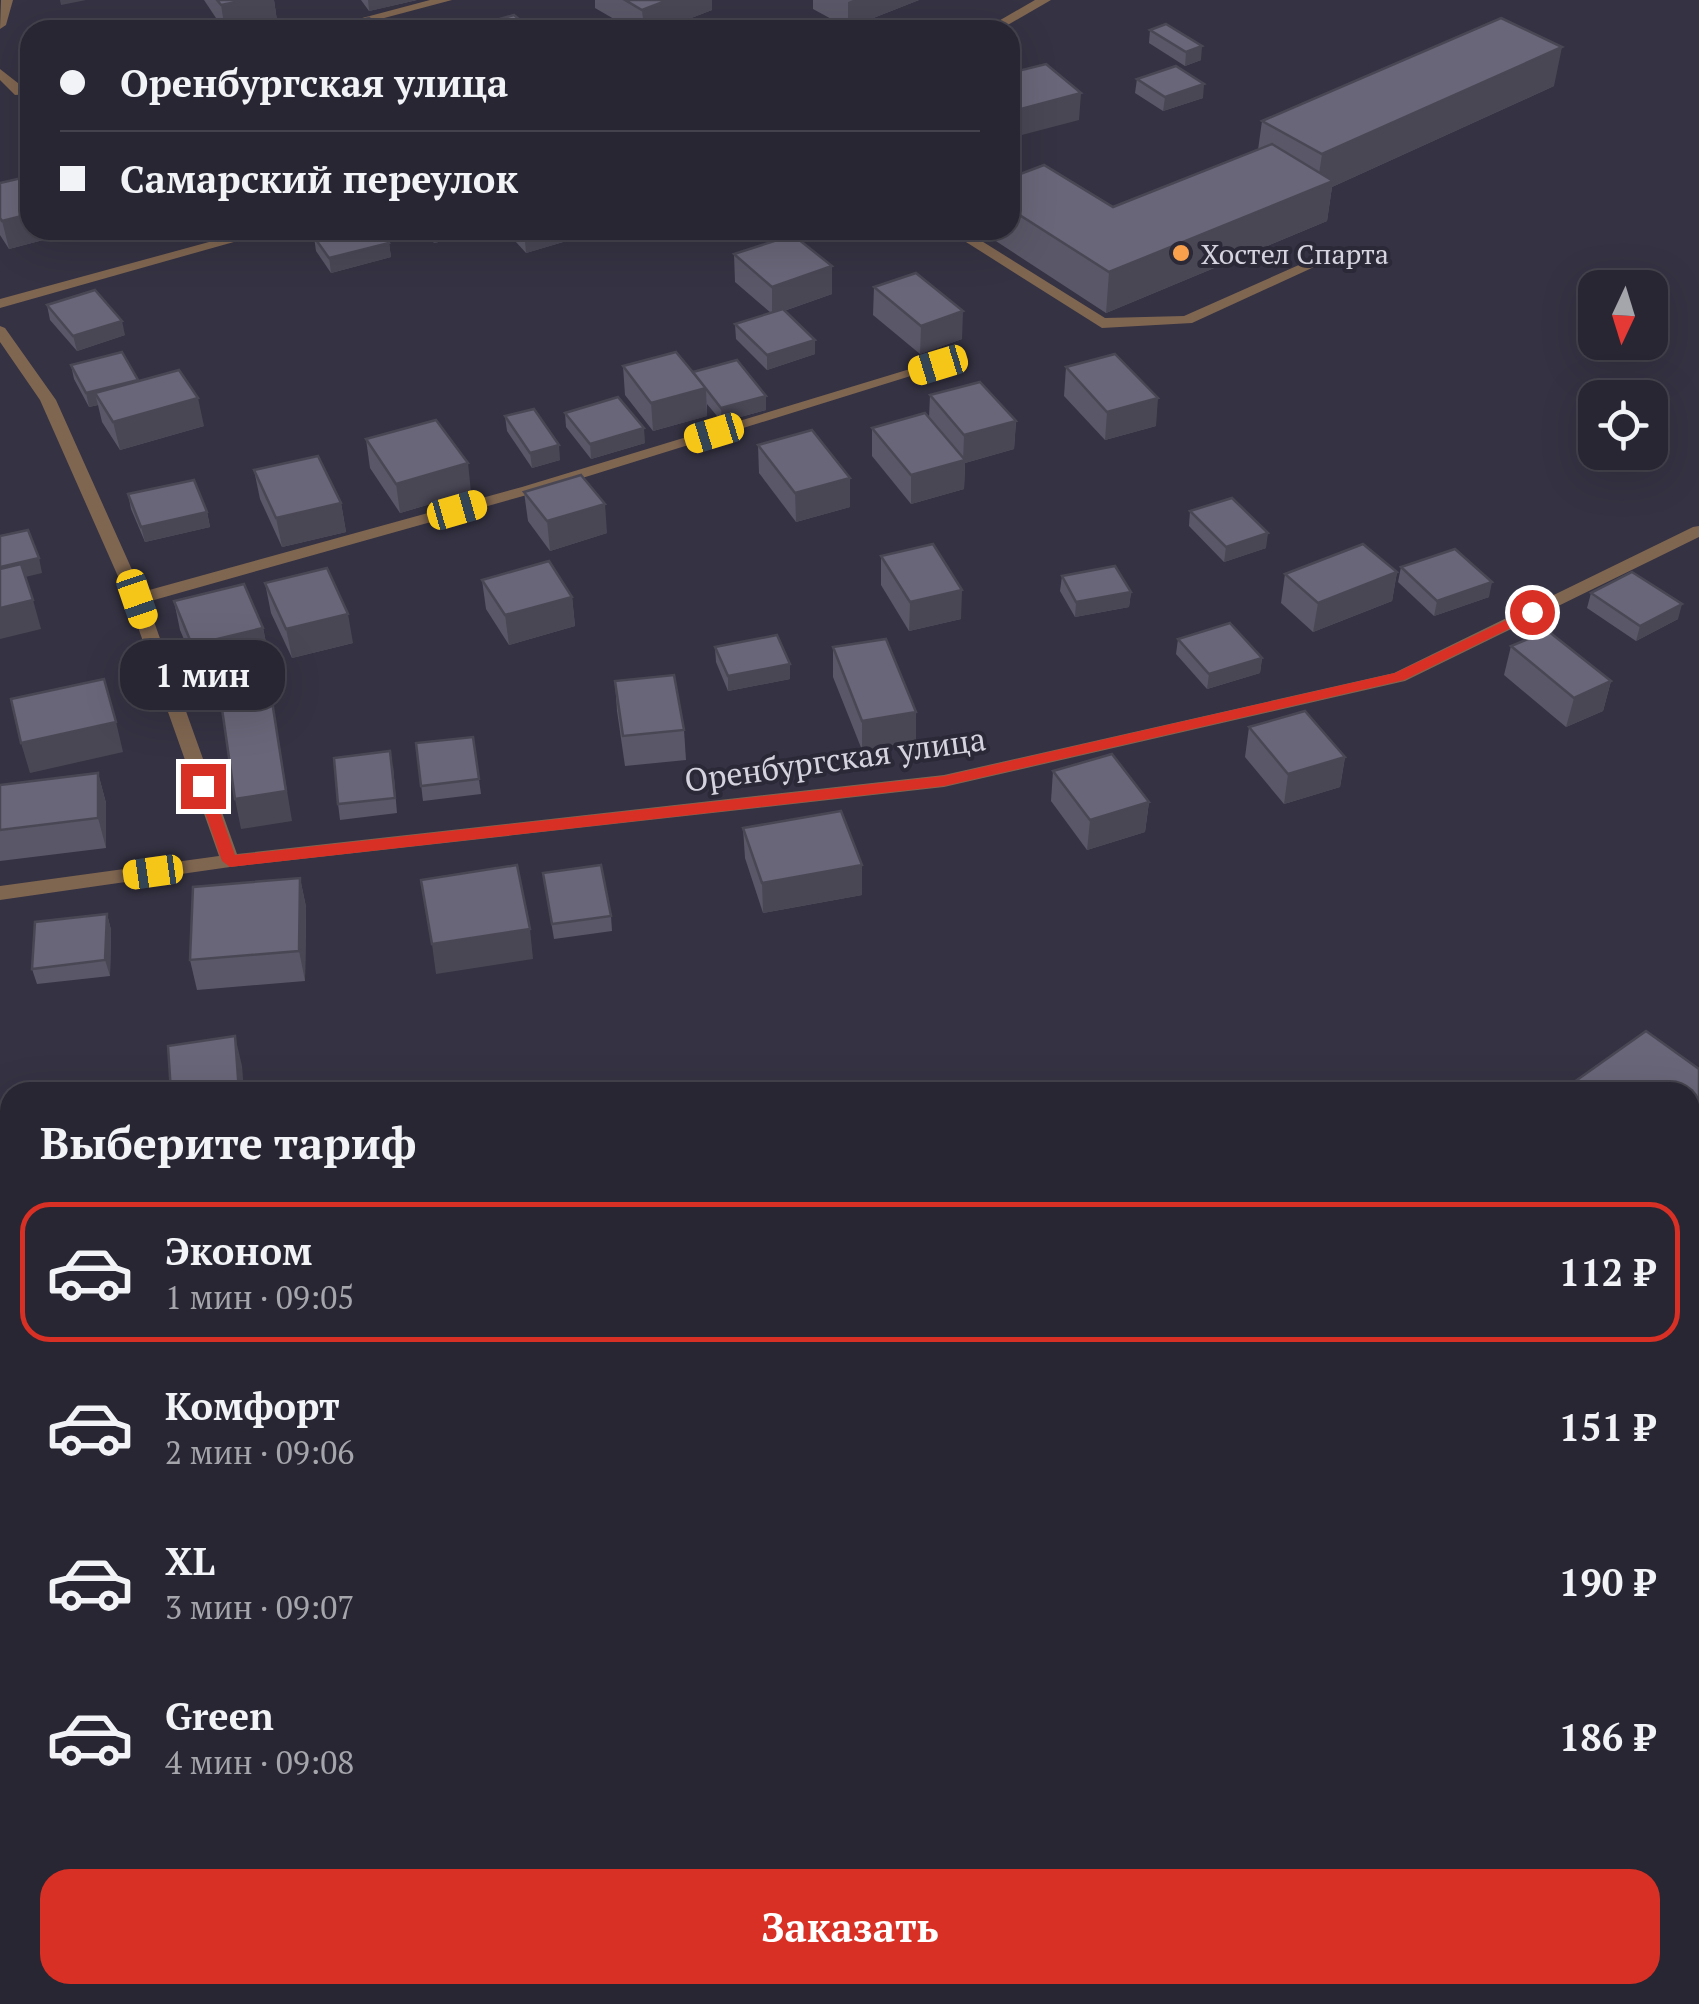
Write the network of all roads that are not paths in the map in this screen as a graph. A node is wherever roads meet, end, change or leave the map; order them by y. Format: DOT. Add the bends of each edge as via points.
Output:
graph roads {
  1 [pos="7,0"];
  2 [pos="446,0"];
  3 [pos="1046,0"];
  4 [pos="364,20"];
  5 [pos="1008,20"];
  6 [pos="0,25"];
  7 [pos="233,240"];
  8 [pos="970,240"];
  9 [pos="1331,256"];
  10 [pos="0,304"];
  11 [pos="0,331"];
  12 [pos="938,365"];
  13 [pos="1699,531"];
  14 [pos="137,599"];
  15 [pos="230,861"];
  16 [pos="0,893"];
  1 -- 6 [label="street"];
  2 -- 4 [label="street"];
  3 -- 5 [label="street"];
  7 -- 10 [label="street"];
  8 -- 9 [label="street" via="1102,323 1187,320"];
  11 -- 14 [label="street" via="48,400"];
  12 -- 14 [label="street" via="528,490"];
  13 -- 15 [label="street, Оренбургская улица" via="1399,677 944,781"];
  14 -- 15 [label="street"];
  15 -- 16 [label="street, Оренбургская улица"];
}
